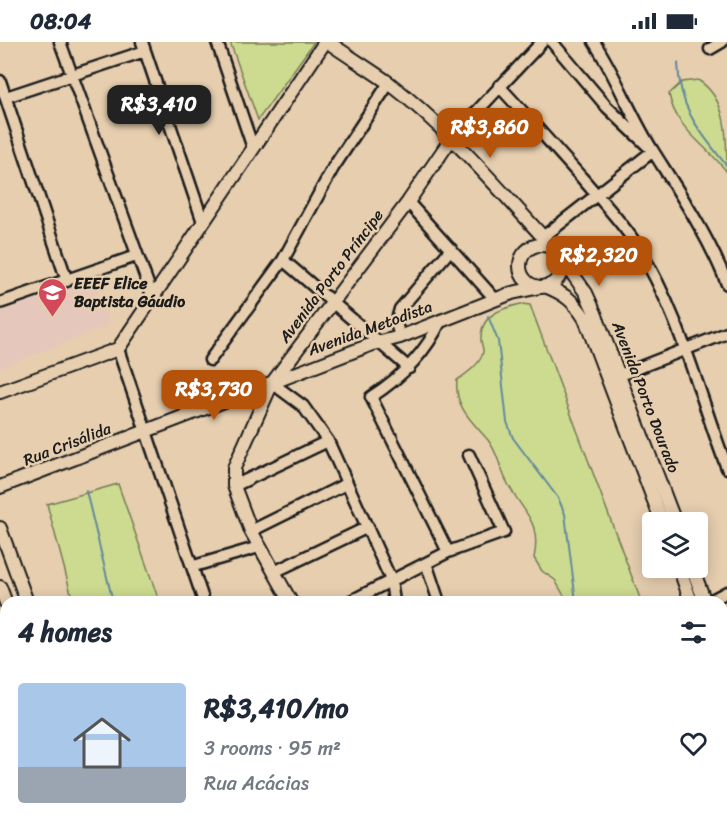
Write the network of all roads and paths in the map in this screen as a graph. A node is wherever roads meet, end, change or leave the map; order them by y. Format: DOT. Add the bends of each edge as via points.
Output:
graph roads {
  1 [pos="60,42"];
  2 [pos="217,42"];
  3 [pos="327,42"];
  4 [pos="542,42"];
  5 [pos="552,42"];
  6 [pos="594,42"];
  7 [pos="722,42"];
  8 [pos="144,46"];
  9 [pos="710,49"];
  10 [pos="72,74"];
  11 [pos="0,81"];
  12 [pos="389,83"];
  13 [pos="500,86"];
  14 [pos="6,97"];
  15 [pos="451,139"];
  16 [pos="253,148"];
  17 [pos="652,151"];
  18 [pos="597,195"];
  19 [pos="408,202"];
  20 [pos="203,222"];
  21 [pos="543,237"];
  22 [pos="451,249"];
  23 [pos="557,253"];
  24 [pos="136,256"];
  25 [pos="283,260"];
  26 [pos="67,280"];
  27 [pos="727,284"];
  28 [pos="542,287"];
  29 [pos="153,298"];
  30 [pos="495,299"];
  31 [pos="0,301"];
  32 [pos="334,303"];
  33 [pos="441,320"];
  34 [pos="727,333"];
  35 [pos="400,337"];
  36 [pos="380,344"];
  37 [pos="687,348"];
  38 [pos="118,349"];
  39 [pos="210,360"];
  40 [pos="409,368"];
  41 [pos="620,375"];
  42 [pos="272,383"];
  43 [pos="0,392"];
  44 [pos="146,431"];
  45 [pos="328,441"];
  46 [pos="469,455"];
  47 [pos="727,468"];
  48 [pos="346,484"];
  49 [pos="234,486"];
  50 [pos="0,487"];
  51 [pos="658,512"];
  52 [pos="671,512"];
  53 [pos="368,527"];
  54 [pos="0,528"];
  55 [pos="251,531"];
  56 [pos="259,547"];
  57 [pos="448,552"];
  58 [pos="426,563"];
  59 [pos="194,566"];
  60 [pos="274,572"];
  61 [pos="682,578"];
  62 [pos="696,578"];
  63 [pos="391,580"];
  64 [pos="25,596"];
  65 [pos="202,596"];
  66 [pos="288,596"];
  67 [pos="360,596"];
  68 [pos="393,596"];
  69 [pos="437,596"];
  70 [pos="690,596"];
  71 [pos="704,596"];
  1 -- 10 [label="street"];
  2 -- 16 [label="street"];
  3 -- 12 [label="street, Avenida Porto Dourado"];
  3 -- 16 [label="street"];
  4 -- 13 [label="street"];
  5 -- 17 [label="street" via="607,107"];
  6 -- 17 [label="street"];
  7 -- 9 [label="street"];
  8 -- 10 [label="street"];
  8 -- 20 [label="street"];
  10 -- 14 [label="street"];
  10 -- 24 [label="street"];
  11 -- 14 [label="street"];
  12 -- 15 [label="street, Avenida Porto Dourado"];
  12 -- 25 [label="street" via="333,168"];
  13 -- 15 [label="street"];
  13 -- 18 [label="street"];
  14 -- 26 [label="street"];
  15 -- 19 [label="street, Avenida Porto Príncipe"];
  15 -- 21 [label="street, Avenida Porto Dourado"];
  16 -- 20 [label="street"];
  17 -- 18 [label="street"];
  17 -- 27 [label="street" via="683,199"];
  18 -- 21 [label="street"];
  18 -- 37 [label="street" via="641,253"];
  19 -- 22 [label="street"];
  19 -- 32 [label="street, Avenida Porto Príncipe"];
  20 -- 29 [label="street"];
  21 -- 23 [label="street, Avenida Porto Dourado"];
  22 -- 30 [label="street"];
  22 -- 35 [label="street" via="400,309 396,323"];
  23 -- 28 [label="street" via="562,267 559,278"];
  23 -- 28 [label="street" via="548,245 537,245 527,249 521,259 522,275 529,283"];
  23 -- 41 [label="street, Avenida Porto Dourado" via="586,293"];
  24 -- 26 [label="street"];
  24 -- 29 [label="street"];
  25 -- 32 [label="street"];
  25 -- 39 [label="street"];
  26 -- 31 [label="street"];
  28 -- 30 [label="street, Avenida Metodista"];
  28 -- 51 [label="street, Avenida Porto Dourado" via="564,293 585,319"];
  29 -- 38 [label="street"];
  30 -- 33 [label="street, Avenida Metodista"];
  32 -- 36 [label="street"];
  32 -- 42 [label="street, Avenida Porto Príncipe"];
  33 -- 35 [label="street, Avenida Metodista"];
  33 -- 40 [label="street" via="434,336"];
  34 -- 37 [label="street"];
  35 -- 36 [label="street, Avenida Metodista"];
  36 -- 40 [label="street"];
  36 -- 42 [label="street, Avenida Metodista"];
  37 -- 41 [label="street"];
  37 -- 47 [label="street"];
  38 -- 43 [label="street"];
  38 -- 44 [label="street"];
  40 -- 57 [label="street" via="371,397"];
  41 -- 52 [label="street, Avenida Porto Dourado"];
  42 -- 44 [label="street, Avenida Metodista"];
  42 -- 45 [label="street" via="303,406"];
  42 -- 49 [label="street, Avenida Porto Príncipe" via="234,468"];
  44 -- 50 [label="street, Rua Crisálida"];
  44 -- 59 [label="street"];
  45 -- 48 [label="street"];
  45 -- 49 [label="street"];
  46 -- 57 [label="street" via="504,532"];
  48 -- 53 [label="street"];
  48 -- 55 [label="street"];
  49 -- 55 [label="street"];
  53 -- 60 [label="street"];
  53 -- 63 [label="street"];
  54 -- 64 [label="street"];
  55 -- 56 [label="street"];
  56 -- 59 [label="street"];
  56 -- 60 [label="street"];
  57 -- 58 [label="street"];
  58 -- 63 [label="street"];
  58 -- 69 [label="street"];
  59 -- 65 [label="street"];
  60 -- 66 [label="street"];
  61 -- 70 [label="street"];
  62 -- 71 [label="street"];
  63 -- 67 [label="street"];
  63 -- 68 [label="street"];
}
